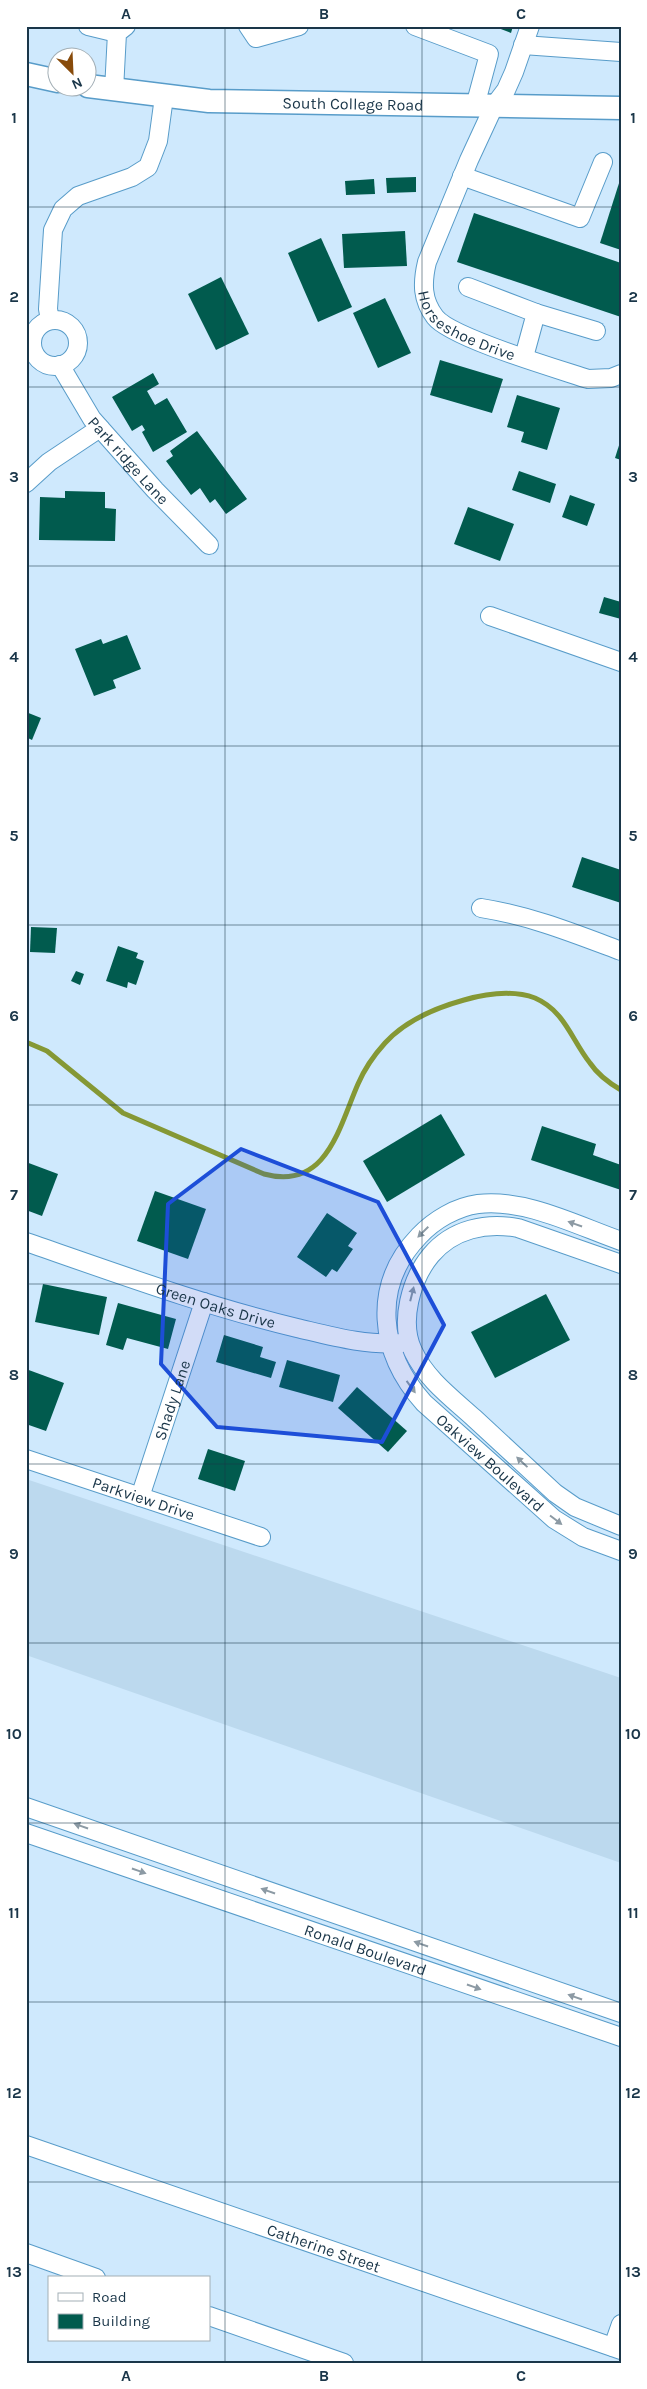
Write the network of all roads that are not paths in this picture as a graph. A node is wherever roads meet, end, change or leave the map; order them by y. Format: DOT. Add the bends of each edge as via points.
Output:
graph roads {
  1 [pos="88,26"];
  2 [pos="248,26"];
  3 [pos="299,26"];
  4 [pos="415,26"];
  5 [pos="530,26"];
  6 [pos="122,30"];
  7 [pos="523,45"];
  8 [pos="621,52"];
  9 [pos="26,74"];
  10 [pos="48,79"];
  11 [pos="98,88"];
  12 [pos="114,90"];
  13 [pos="164,97"];
  14 [pos="485,106"];
  15 [pos="621,108"];
  16 [pos="603,162"];
  17 [pos="462,176"];
  18 [pos="468,287"];
  19 [pos="536,313"];
  20 [pos="50,320"];
  21 [pos="596,331"];
  22 [pos="524,357"];
  23 [pos="60,365"];
  24 [pos="621,374"];
  25 [pos="100,428"];
  26 [pos="26,484"];
  27 [pos="209,545"];
  28 [pos="490,616"];
  29 [pos="621,662"];
  30 [pos="481,908"];
  31 [pos="621,951"];
  32 [pos="621,1241"];
  33 [pos="26,1242"];
  34 [pos="621,1264"];
  35 [pos="204,1302"];
  36 [pos="410,1342"];
  37 [pos="390,1344"];
  38 [pos="26,1459"];
  39 [pos="140,1497"];
  40 [pos="621,1526"];
  41 [pos="261,1537"];
  42 [pos="621,1551"];
  43 [pos="26,1808"];
  44 [pos="26,1832"];
  45 [pos="117,1839"];
  46 [pos="109,1861"];
  47 [pos="378,1929"];
  48 [pos="370,1951"];
  49 [pos="621,2013"];
  50 [pos="621,2037"];
  51 [pos="26,2145"];
  52 [pos="26,2253"];
  53 [pos="90,2276"];
  54 [pos="210,2316"];
  55 [pos="621,2324"];
  56 [pos="617,2349"];
  57 [pos="344,2363"];
  1 -- 6 [label="street"];
  2 -- 3 [label="street" via="256,38"];
  4 -- 14 [label="street" via="489,54"];
  5 -- 7 [label="street"];
  6 -- 12 [label="street"];
  7 -- 8 [label="street"];
  7 -- 14 [label="street" via="506,90"];
  9 -- 10 [label="main road"];
  11 -- 12 [label="main road, South College Road"];
  12 -- 13 [label="main road, South College Road"];
  13 -- 14 [label="main road, South College Road" via="284,104"];
  13 -- 20 [label="street" via="158,141 148,167 132,177 78,196 62,209 53,230"];
  14 -- 15 [label="main road, South College Road"];
  14 -- 17 [label="street, Horseshoe Drive"];
  16 -- 17 [label="street" via="580,218"];
  17 -- 22 [label="street, Horseshoe Drive" via="427,262 423,279 426,302 434,316 447,328"];
  18 -- 19 [label="street"];
  19 -- 21 [label="street"];
  19 -- 22 [label="street"];
  20 -- 23 [label="street" via="37,329 32,344 34,352 44,363"];
  20 -- 23 [label="street" via="64,322 78,338 76,352"];
  22 -- 24 [label="street, Horseshoe Drive" via="588,379"];
  23 -- 25 [label="street, Park ridge Lane"];
  25 -- 26 [label="street" via="49,462"];
  25 -- 27 [label="street, Park ridge Lane"];
  28 -- 29 [label="street"];
  30 -- 31 [label="street" via="545,922"];
  32 -- 37 [label="street, Oakview Boulevard, one-way" via="513,1205 477,1204 449,1214 428,1226 412,1243 391,1278 386,1302"];
  33 -- 35 [label="street, Green Oaks Drive"];
  36 -- 34 [label="street, Oakview Boulevard, one-way" via="407,1318 415,1282 437,1248 459,1234 478,1227 503,1225"];
  35 -- 37 [label="street, Green Oaks Drive" via="354,1341"];
  35 -- 39 [label="street, Shady Lane"];
  36 -- 37 [label="street, Green Oaks Drive"];
  40 -- 36 [label="street, Oakview Boulevard, one-way" via="574,1507 555,1493 433,1380 423,1369"];
  37 -- 42 [label="street, Oakview Boulevard, one-way" via="399,1370 424,1403 554,1520 584,1537"];
  38 -- 39 [label="street, Parkview Drive"];
  39 -- 41 [label="street, Parkview Drive"];
  45 -- 43 [label="street, Ronald Boulevard, one-way"];
  44 -- 46 [label="street, Ronald Boulevard"];
  45 -- 46 [label="street"];
  47 -- 45 [label="street, Ronald Boulevard, one-way"];
  46 -- 48 [label="street, Ronald Boulevard, one-way"];
  47 -- 48 [label="street"];
  49 -- 47 [label="street, Ronald Boulevard, one-way"];
  48 -- 50 [label="street, Ronald Boulevard, one-way"];
  51 -- 56 [label="street, Catherine Street"];
  52 -- 53 [label="street"];
  54 -- 57 [label="street"];
  55 -- 56 [label="street"];
}
